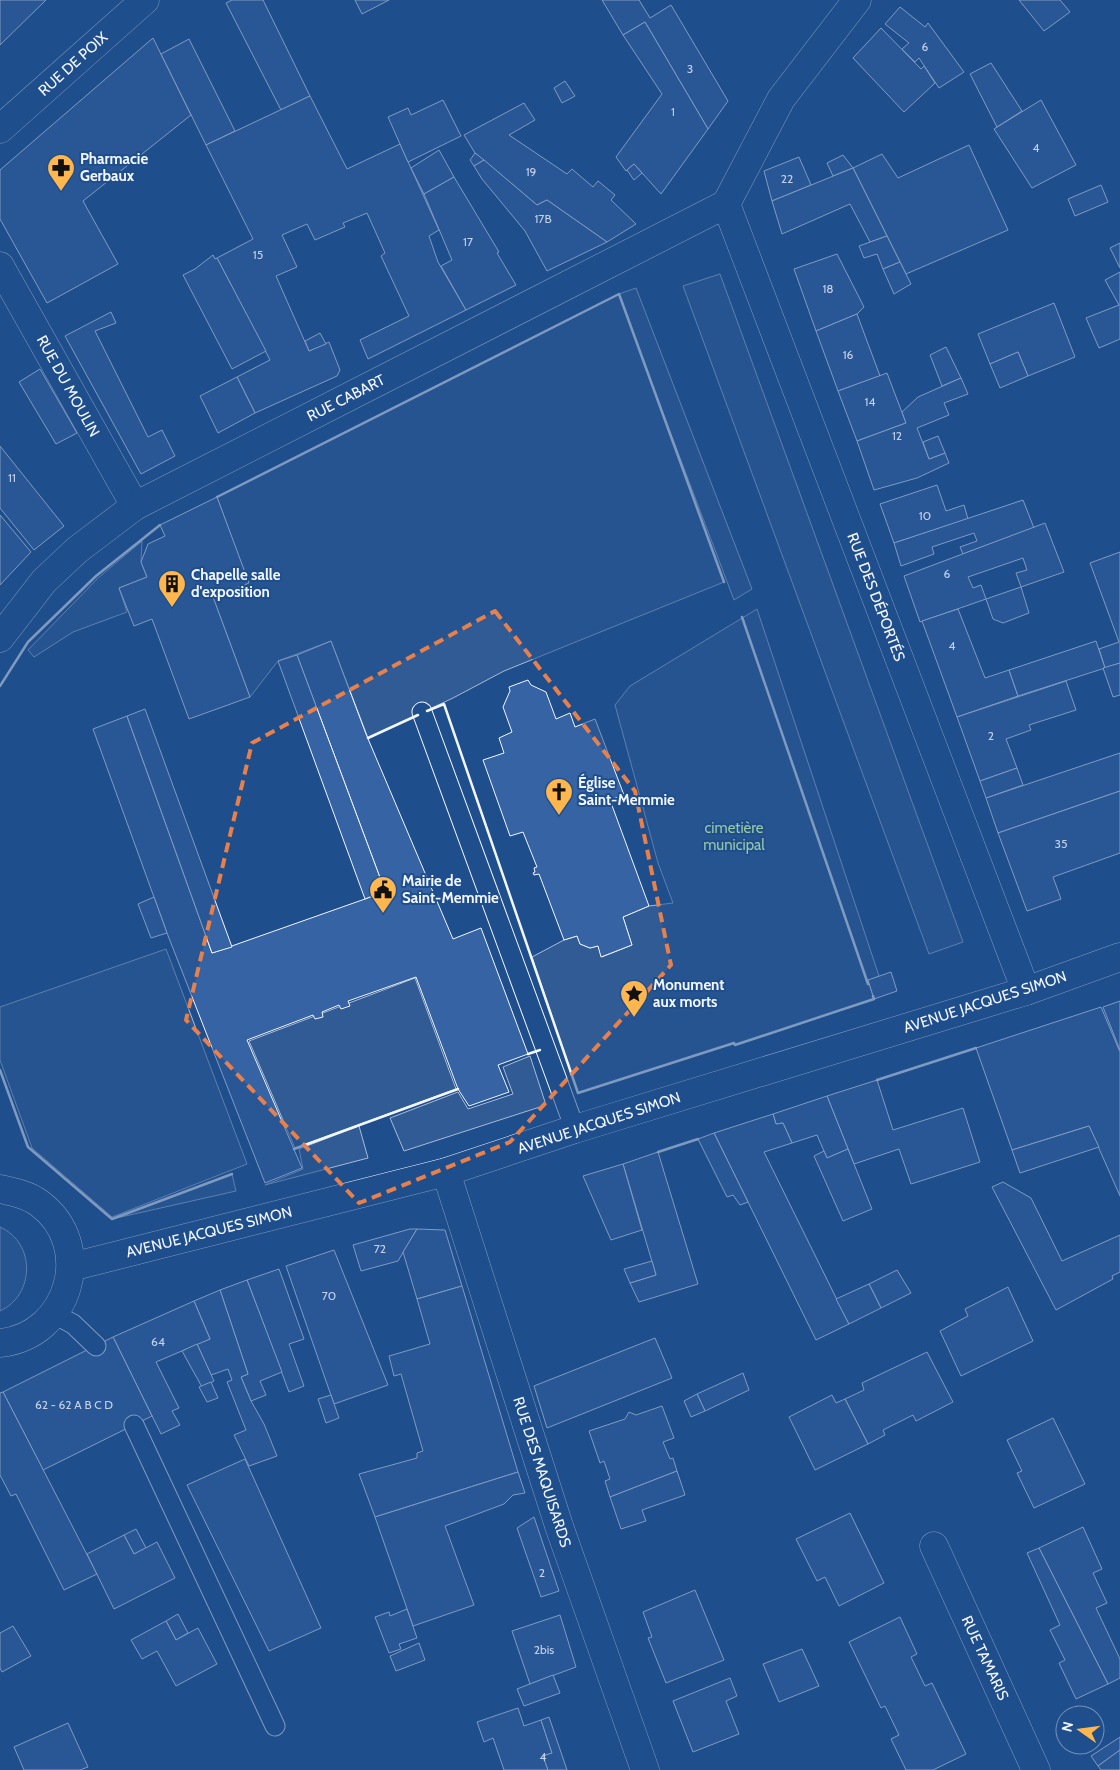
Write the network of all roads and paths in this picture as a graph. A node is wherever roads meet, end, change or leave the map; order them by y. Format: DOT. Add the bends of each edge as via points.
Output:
graph roads {
  1 [pos="145,0"];
  2 [pos="857,0"];
  3 [pos="0,129"];
  4 [pos="726,204"];
  5 [pos="0,266"];
  6 [pos="136,506"];
  7 [pos="0,638"];
  8 [pos="422,712"];
  9 [pos="1120,957"];
  10 [pos="1026,991"];
  11 [pos="575,1130"];
  12 [pos="446,1172"];
  13 [pos="0,1189"];
  14 [pos="71,1267"];
  15 [pos="54,1314"];
  16 [pos="0,1343"];
  17 [pos="96,1346"];
  18 [pos="134,1425"];
  19 [pos="934,1546"];
  20 [pos="275,1726"];
  21 [pos="645,1770"];
  22 [pos="1036,1770"];
  1 -- 3 [label="street, RUE DE POIX"];
  2 -- 4 [label="street" via="781,99"];
  4 -- 6 [label="street, RUE CABART"];
  4 -- 10 [label="street, RUE DES DÉPORTÉS"];
  5 -- 6 [label="street, RUE DU MOULIN"];
  6 -- 7 [label="street, RUE CABART" via="77,550 44,581"];
  8 -- 11 [label="lane"];
  9 -- 10 [label="street, AVENUE JACQUES SIMON"];
  10 -- 11 [label="street, AVENUE JACQUES SIMON"];
  11 -- 12 [label="street, AVENUE JACQUES SIMON"];
  12 -- 14 [label="street, AVENUE JACQUES SIMON"];
  12 -- 21 [label="street, RUE DES MAQUISARDS" via="559,1526"];
  13 -- 14 [label="street" via="17,1192 39,1203 56,1221 67,1243"];
  14 -- 15 [label="street" via="66,1291"];
  15 -- 16 [label="street" via="36,1331 12,1342"];
  15 -- 17 [label="lane" via="73,1324"];
  18 -- 20 [label="lane"];
  19 -- 22 [label="street, RUE TAMARIS"];
}
